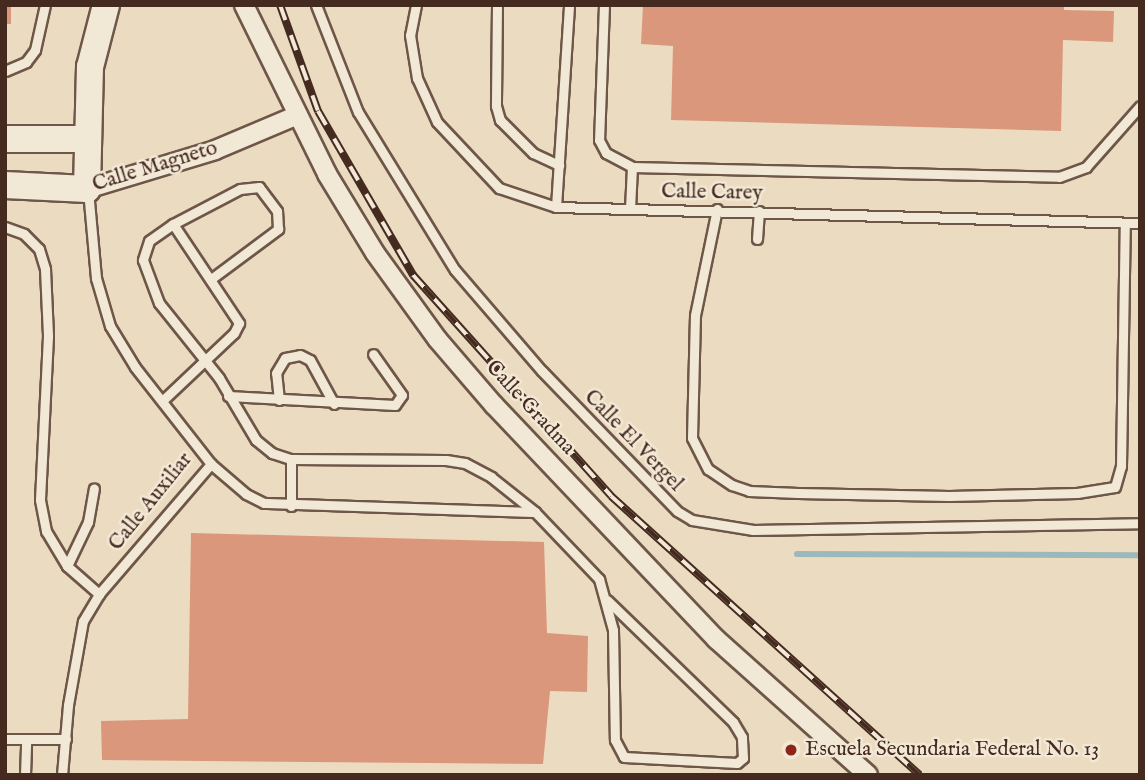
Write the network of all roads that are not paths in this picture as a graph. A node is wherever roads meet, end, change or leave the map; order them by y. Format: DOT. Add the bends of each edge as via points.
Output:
graph roads {
  1 [pos="44,5"];
  2 [pos="106,5"];
  3 [pos="244,5"];
  4 [pos="316,5"];
  5 [pos="415,5"];
  6 [pos="497,5"];
  7 [pos="569,5"];
  8 [pos="604,5"];
  9 [pos="5,71"];
  10 [pos="1140,106"];
  11 [pos="298,115"];
  12 [pos="5,139"];
  13 [pos="86,139"];
  14 [pos="559,165"];
  15 [pos="632,167"];
  16 [pos="5,185"];
  17 [pos="88,188"];
  18 [pos="556,206"];
  19 [pos="630,209"];
  20 [pos="717,209"];
  21 [pos="759,211"];
  22 [pos="1125,223"];
  23 [pos="1140,223"];
  24 [pos="173,224"];
  25 [pos="5,227"];
  26 [pos="757,239"];
  27 [pos="211,279"];
  28 [pos="373,354"];
  29 [pos="206,361"];
  30 [pos="228,396"];
  31 [pos="279,400"];
  32 [pos="162,401"];
  33 [pos="334,404"];
  34 [pos="291,459"];
  35 [pos="211,464"];
  36 [pos="93,489"];
  37 [pos="291,506"];
  38 [pos="536,512"];
  39 [pos="1140,523"];
  40 [pos="67,566"];
  41 [pos="99,594"];
  42 [pos="607,600"];
  43 [pos="5,739"];
  44 [pos="26,739"];
  45 [pos="66,739"];
  46 [pos="25,775"];
  47 [pos="62,775"];
  48 [pos="868,775"];
  1 -- 9 [label="lane" via="35,50 26,62"];
  2 -- 13 [label="main road" via="90,67"];
  3 -- 11 [label="street, Calle Gradma"];
  4 -- 39 [label="lane, Calle El Vergel" via="358,112 455,270 551,381 677,511 692,520 753,530"];
  5 -- 18 [label="lane, Calle Carey" via="410,35 417,78 437,122 499,188"];
  6 -- 14 [label="lane" via="496,106 500,120 533,153"];
  7 -- 14 [label="lane"];
  8 -- 15 [label="lane" via="599,140 606,153"];
  10 -- 15 [label="lane" via="1086,167 1059,177"];
  11 -- 17 [label="street, Calle Magneto" via="215,150"];
  11 -- 48 [label="street, Calle Gradma" via="374,253 486,396 716,639"];
  12 -- 13 [label="main road"];
  13 -- 17 [label="main road"];
  14 -- 18 [label="lane"];
  15 -- 19 [label="lane"];
  16 -- 17 [label="main road, Calle Magneto"];
  17 -- 32 [label="lane, Calle Auxiliar" via="96,278 110,326"];
  18 -- 19 [label="lane, Calle Carey"];
  19 -- 20 [label="lane, Calle Carey"];
  20 -- 21 [label="lane, Calle Carey"];
  20 -- 22 [label="lane" via="695,315 692,438 708,470 732,485 749,491 797,493 949,496 1077,493 1115,487 1121,466"];
  21 -- 22 [label="lane, Calle Carey"];
  21 -- 26 [label="lane"];
  22 -- 23 [label="lane, Calle Carey"];
  24 -- 27 [label="lane"];
  24 -- 27 [label="lane" via="251,186 259,187 277,211 278,229"];
  24 -- 29 [label="lane" via="149,241 146,277 159,303"];
  25 -- 40 [label="lane" via="24,234 39,248 45,270 48,336 40,500 49,540"];
  27 -- 29 [label="lane" via="239,323"];
  28 -- 33 [label="lane" via="399,386 400,401 388,407"];
  29 -- 30 [label="lane"];
  29 -- 32 [label="lane"];
  30 -- 31 [label="lane"];
  30 -- 34 [label="lane" via="263,447"];
  31 -- 33 [label="lane"];
  31 -- 33 [label="lane" via="276,373 285,358 300,355 310,360"];
  32 -- 35 [label="lane, Calle Auxiliar"];
  34 -- 37 [label="lane"];
  34 -- 38 [label="lane" via="465,463"];
  35 -- 37 [label="lane" via="246,494"];
  35 -- 41 [label="lane, Calle Auxiliar"];
  36 -- 40 [label="lane" via="88,522"];
  37 -- 38 [label="lane"];
  38 -- 42 [label="lane" via="582,556"];
  40 -- 41 [label="lane"];
  41 -- 45 [label="lane, Calle Auxiliar" via="83,621"];
  42 -- 42 [label="lane" via="613,630 615,740 624,757 737,763 743,758 742,737 733,722"];
  43 -- 44 [label="lane"];
  44 -- 45 [label="lane"];
  44 -- 46 [label="lane"];
  45 -- 47 [label="lane, Calle Auxiliar"];
}
